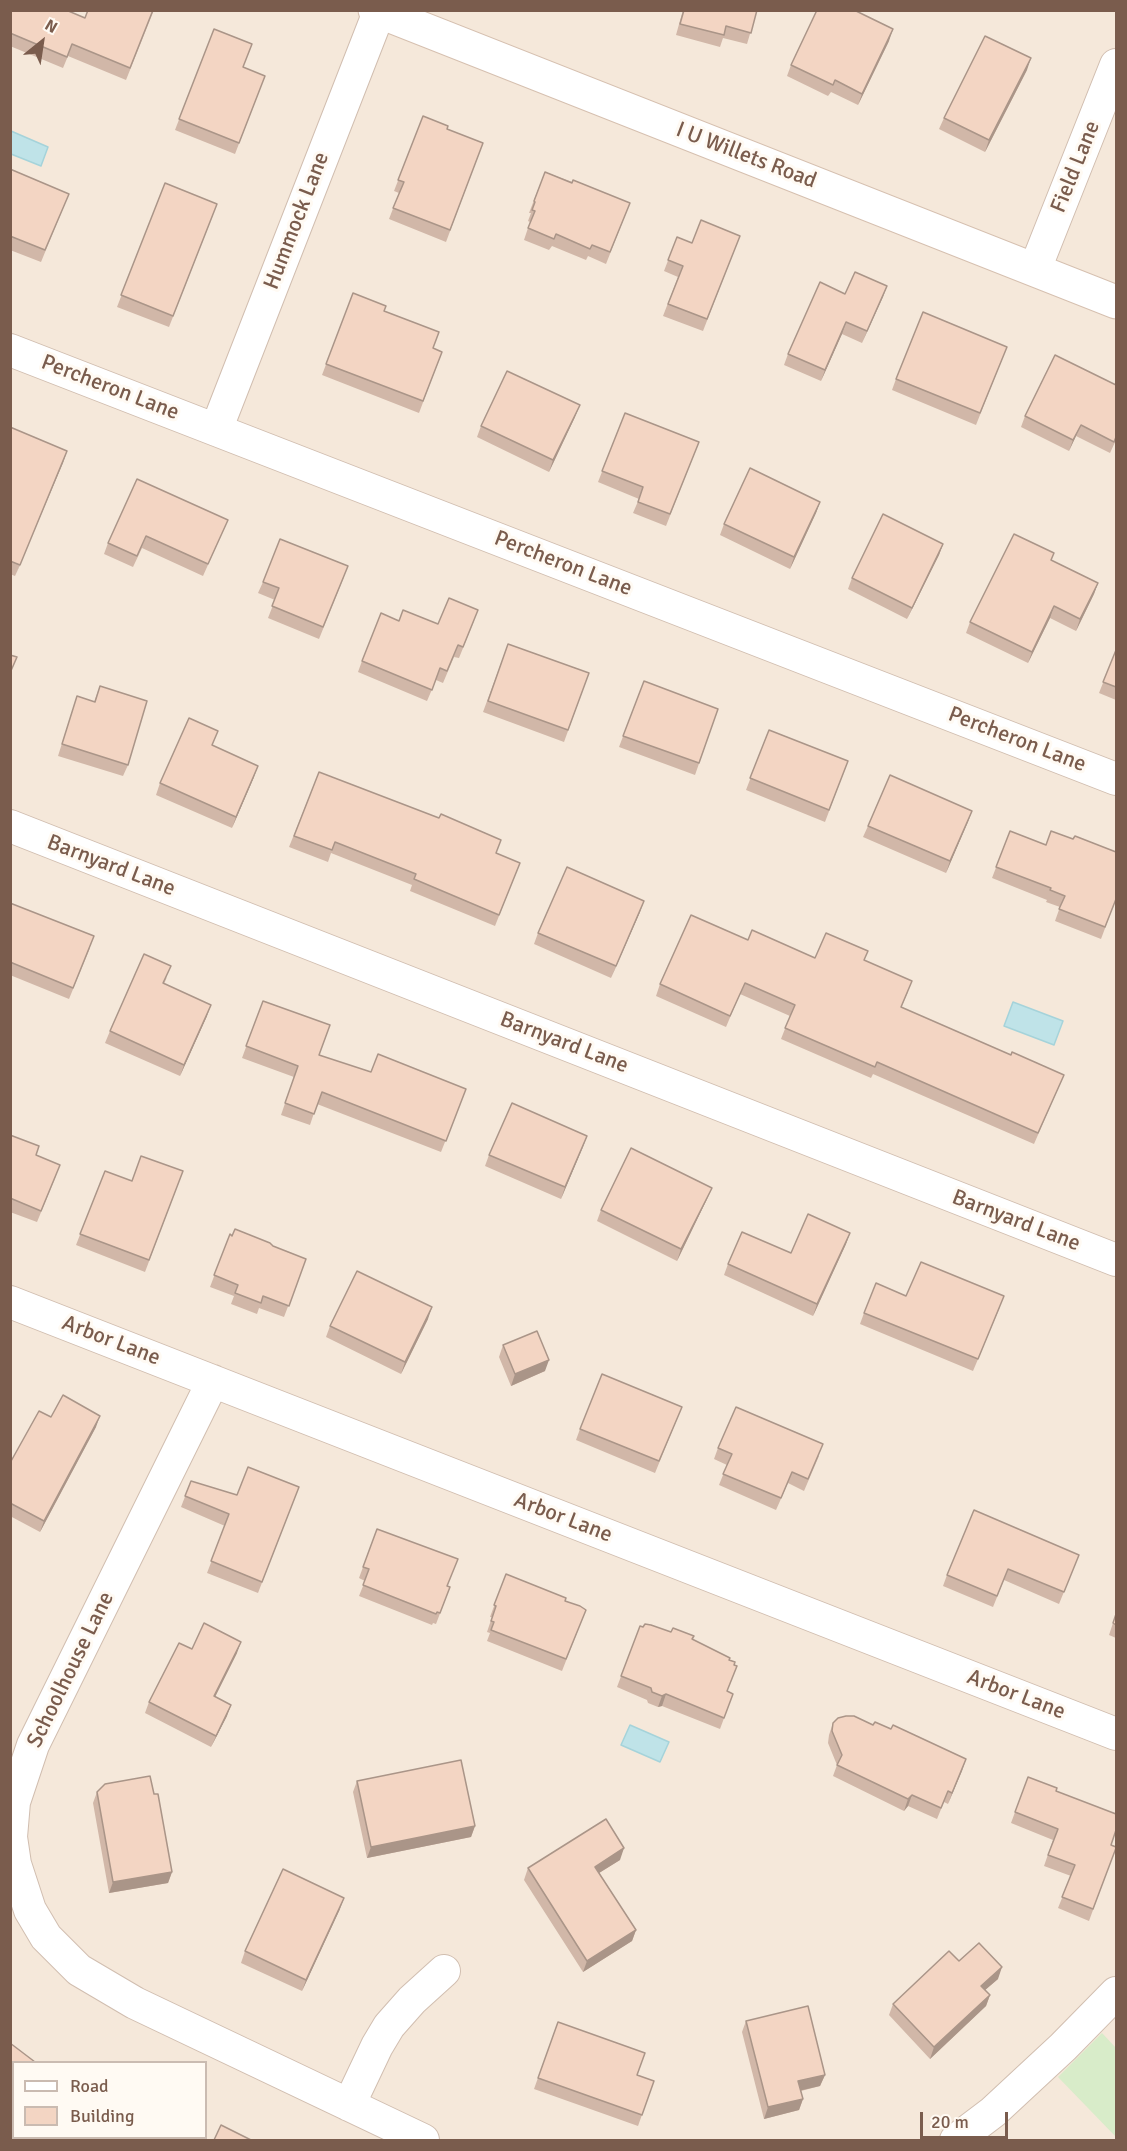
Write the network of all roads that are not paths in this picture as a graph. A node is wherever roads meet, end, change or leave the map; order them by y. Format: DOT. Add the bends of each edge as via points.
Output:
graph roads {
  1 [pos="377,11"];
  2 [pos="1116,65"];
  3 [pos="1035,269"];
  4 [pos="1116,302"];
  5 [pos="10,350"];
  6 [pos="216,430"];
  7 [pos="1116,779"];
  8 [pos="10,826"];
  9 [pos="1116,1260"];
  10 [pos="10,1302"];
  11 [pos="213,1381"];
  12 [pos="1116,1734"];
  13 [pos="444,1971"];
  14 [pos="1116,1993"];
  15 [pos="349,2105"];
  16 [pos="423,2140"];
  17 [pos="956,2140"];
  1 -- 3 [label="main road, I U Willets Road"];
  1 -- 6 [label="street, Hummock Lane"];
  2 -- 3 [label="street, Field Lane"];
  3 -- 4 [label="main road, I U Willets Road"];
  5 -- 6 [label="street, Percheron Lane"];
  6 -- 7 [label="street, Percheron Lane"];
  8 -- 9 [label="street, Barnyard Lane"];
  10 -- 11 [label="street, Arbor Lane"];
  11 -- 12 [label="street, Arbor Lane"];
  11 -- 15 [label="street, Schoolhouse Lane" via="33,1744 14,1802 10,1837 15,1864 30,1910 46,1937 79,1970 135,2002"];
  13 -- 15 [label="street" via="389,2026"];
  14 -- 17 [label="street" via="993,2112"];
  15 -- 16 [label="street, Schoolhouse Lane"];
}
